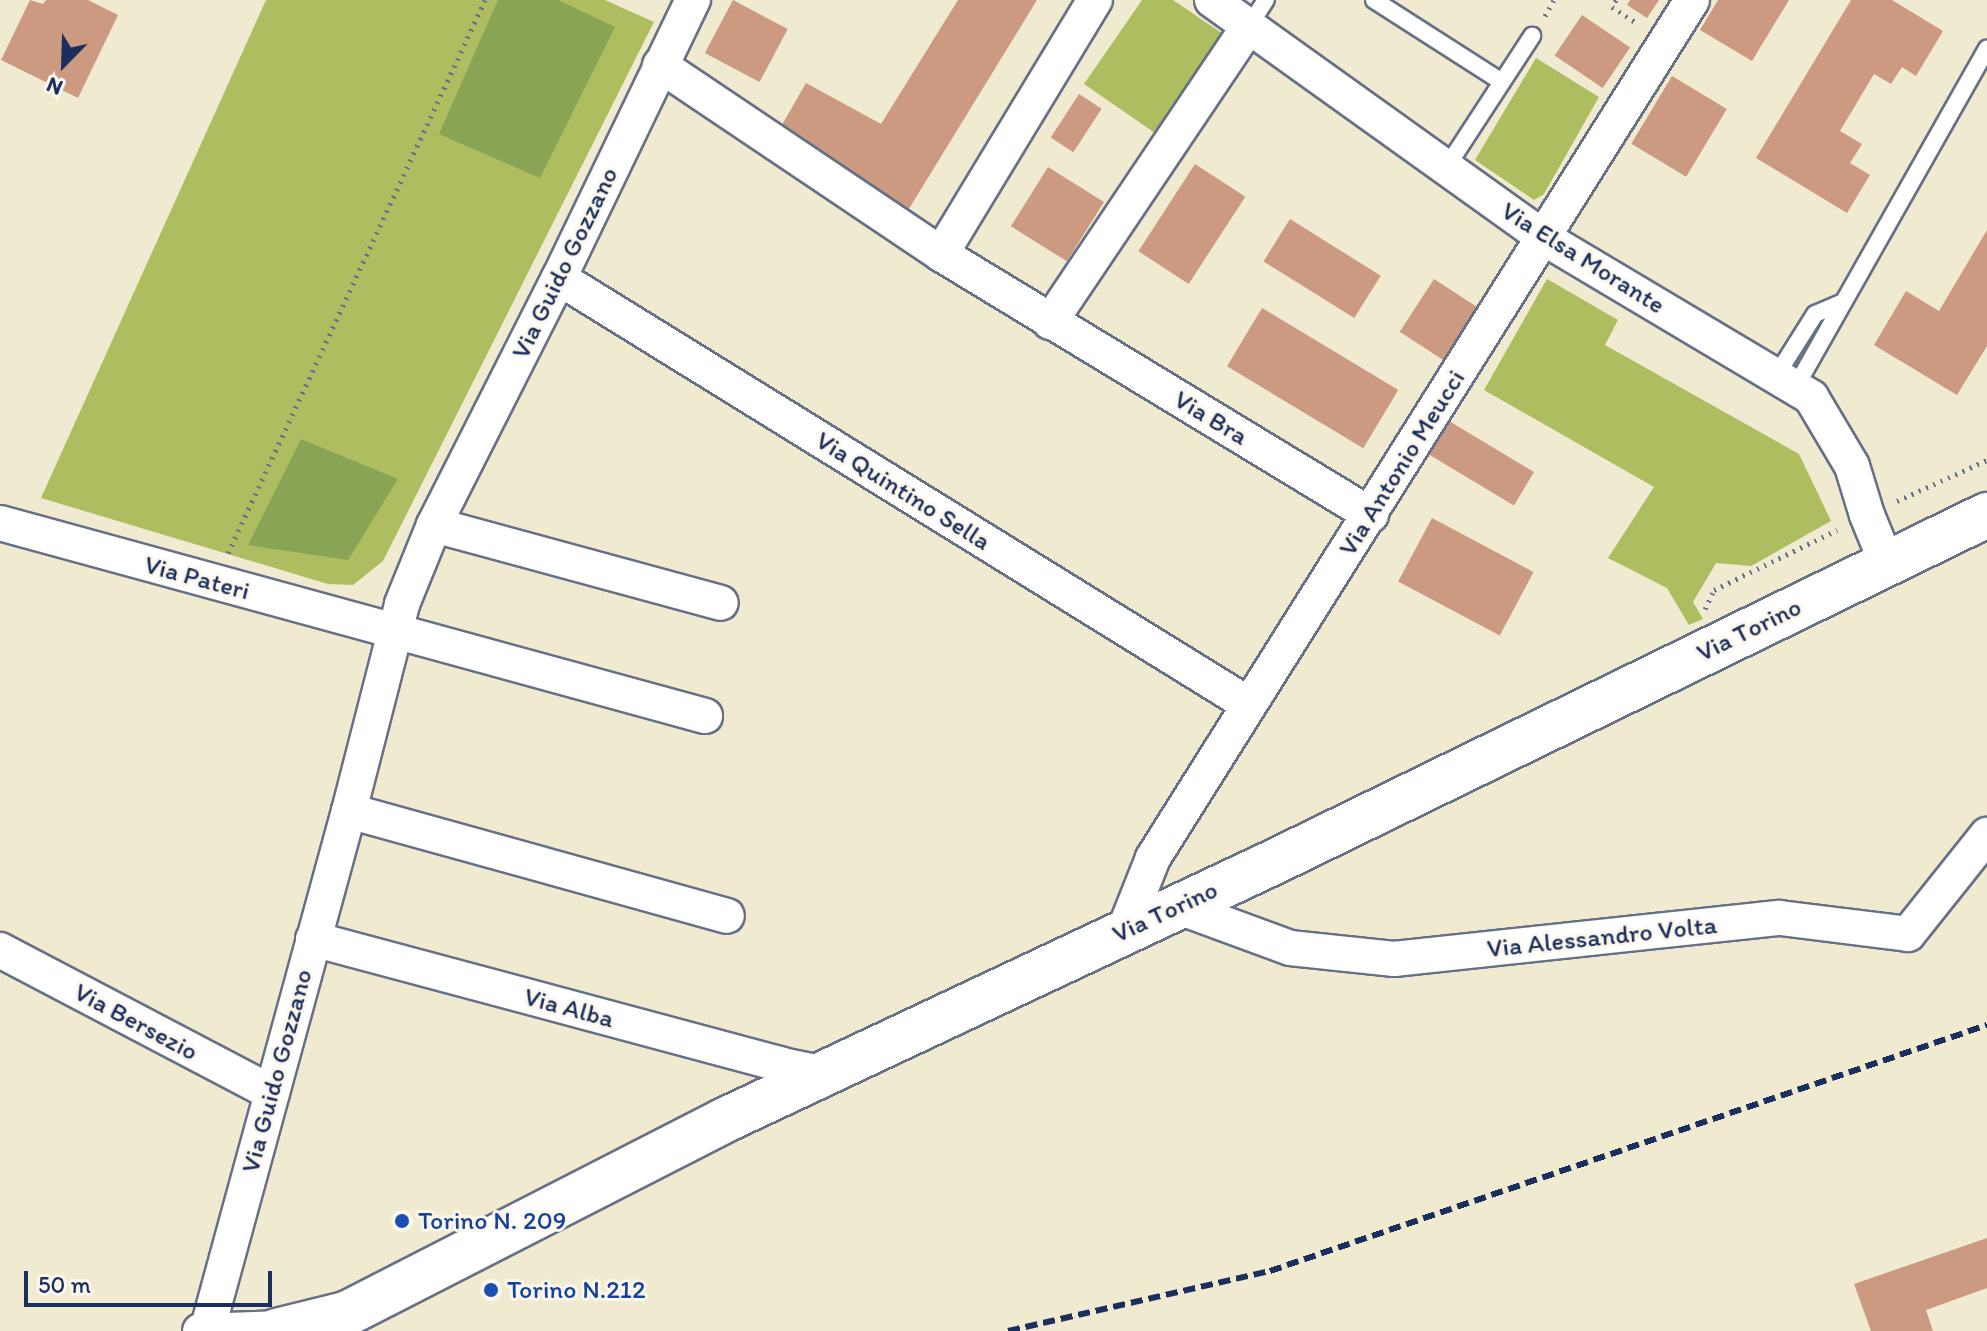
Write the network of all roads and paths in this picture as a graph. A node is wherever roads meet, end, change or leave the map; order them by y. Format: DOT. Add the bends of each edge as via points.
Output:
graph roads {
  1 [pos="485,0"];
  2 [pos="693,0"];
  3 [pos="1095,0"];
  4 [pos="1212,0"];
  5 [pos="1374,0"];
  6 [pos="1554,0"];
  7 [pos="1692,0"];
  8 [pos="1257,13"];
  9 [pos="1537,29"];
  10 [pos="1987,48"];
  11 [pos="660,65"];
  12 [pos="1502,82"];
  13 [pos="1446,168"];
  14 [pos="1544,238"];
  15 [pos="941,254"];
  16 [pos="559,278"];
  17 [pos="1050,322"];
  18 [pos="1785,382"];
  19 [pos="1987,460"];
  20 [pos="1371,515"];
  21 [pos="1867,515"];
  22 [pos="1987,515"];
  23 [pos="0,523"];
  24 [pos="434,525"];
  25 [pos="1887,564"];
  26 [pos="214,583"];
  27 [pos="721,603"];
  28 [pos="395,629"];
  29 [pos="1720,644"];
  30 [pos="1248,704"];
  31 [pos="705,716"];
  32 [pos="349,811"];
  33 [pos="1987,835"];
  34 [pos="1176,906"];
  35 [pos="727,916"];
  36 [pos="1124,931"];
  37 [pos="313,939"];
  38 [pos="0,950"];
  39 [pos="826,1074"];
  40 [pos="272,1093"];
  41 [pos="307,1326"];
  42 [pos="200,1331"];
  43 [pos="207,1331"];
  1 -- 26 [label="path"];
  2 -- 11 [label="street, Via Guido Gozzano"];
  3 -- 15 [label="street"];
  4 -- 8 [label="street, Via Elsa Morante"];
  5 -- 12 [label="lane"];
  6 -- 9 [label="path"];
  7 -- 14 [label="street, Via Antonio Meucci"];
  8 -- 13 [label="street, Via Elsa Morante"];
  8 -- 17 [label="street"];
  9 -- 12 [label="lane"];
  10 -- 18 [label="lane" via="1843,302"];
  11 -- 15 [label="street, Via Bra"];
  11 -- 16 [label="street, Via Guido Gozzano"];
  12 -- 13 [label="lane"];
  13 -- 14 [label="street, Via Elsa Morante"];
  14 -- 18 [label="street, Via Elsa Morante"];
  14 -- 20 [label="street, Via Antonio Meucci"];
  15 -- 17 [label="street, Via Bra"];
  16 -- 24 [label="street, Via Guido Gozzano"];
  16 -- 30 [label="street, Via Quintino Sella"];
  17 -- 20 [label="street, Via Bra"];
  18 -- 21 [label="street, Via Elsa Morante" via="1811,397 1852,466"];
  19 -- 21 [label="path"];
  20 -- 30 [label="street, Via Antonio Meucci"];
  21 -- 25 [label="street, Via Elsa Morante"];
  21 -- 29 [label="path" via="1714,590 1703,614"];
  22 -- 25 [label="main road, Via Torino"];
  23 -- 26 [label="street, Via Pateri"];
  24 -- 27 [label="street"];
  24 -- 28 [label="street, Via Guido Gozzano"];
  25 -- 29 [label="main road, Via Torino"];
  26 -- 28 [label="street, Via Pateri"];
  28 -- 31 [label="street"];
  28 -- 32 [label="street, Via Guido Gozzano"];
  29 -- 34 [label="main road, Via Torino"];
  30 -- 36 [label="street, Via Antonio Meucci" via="1153,858"];
  32 -- 35 [label="street"];
  32 -- 37 [label="street, Via Guido Gozzano"];
  33 -- 34 [label="street, Via Alessandro Volta" via="1908,934 1780,918 1394,959 1290,948"];
  34 -- 36 [label="main road, Via Torino"];
  36 -- 39 [label="main road, Via Torino"];
  37 -- 39 [label="street, Via Alba"];
  37 -- 40 [label="street, Via Guido Gozzano"];
  38 -- 40 [label="street, Via Bersezio"];
  39 -- 41 [label="main road, Via Torino"];
  40 -- 43 [label="street, Via Guido Gozzano"];
  41 -- 43 [label="street"];
  42 -- 43 [label="street"];
}
